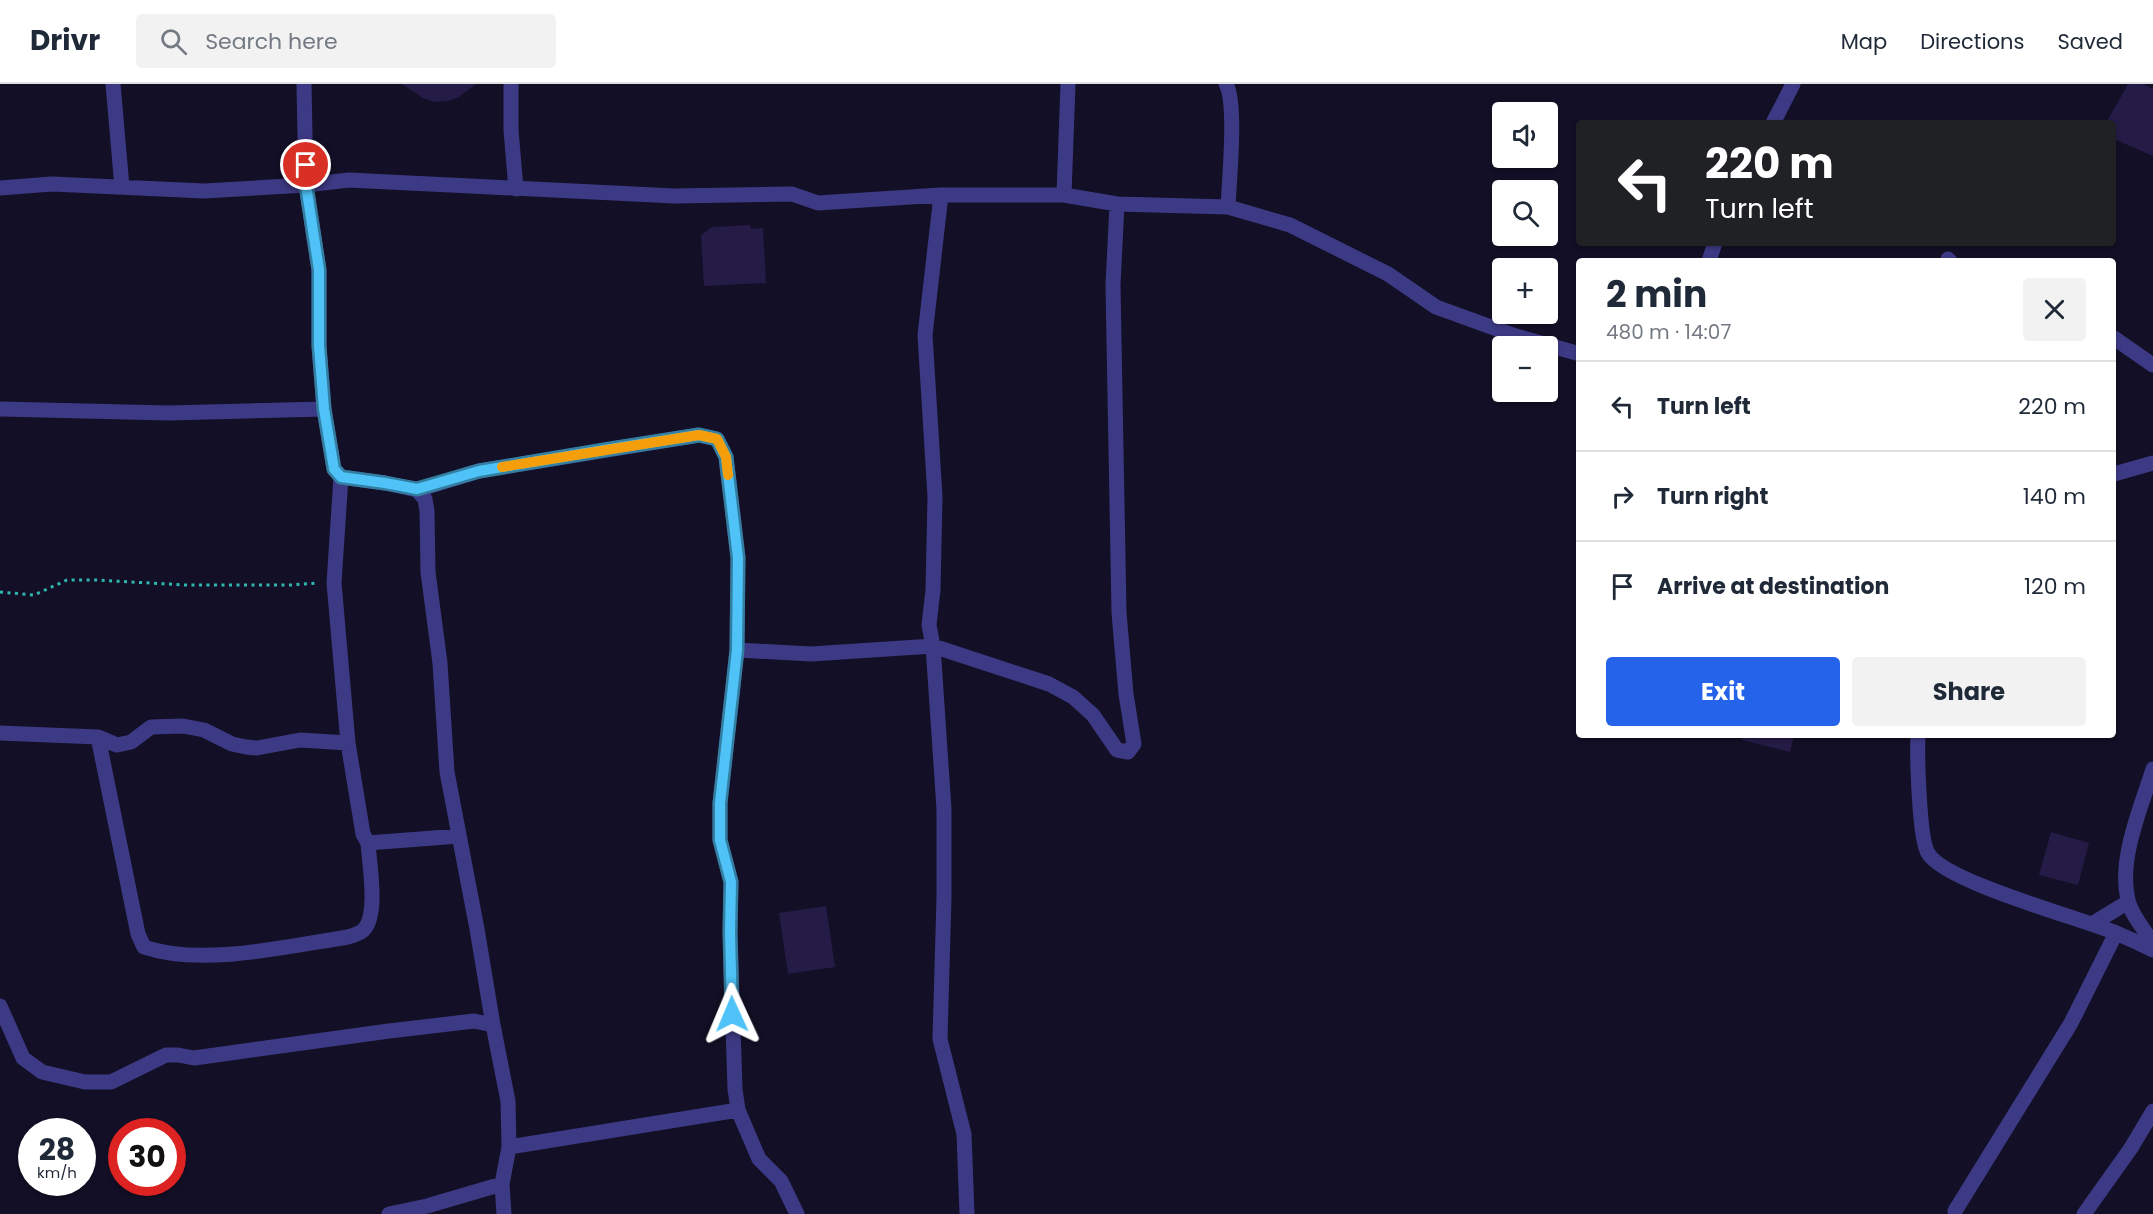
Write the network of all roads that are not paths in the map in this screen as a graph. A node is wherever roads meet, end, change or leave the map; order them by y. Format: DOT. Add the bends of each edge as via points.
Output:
graph roads {
  1 [pos="113,84"];
  2 [pos="304,84"];
  3 [pos="511,84"];
  4 [pos="1068,84"];
  5 [pos="1226,84"];
  6 [pos="1793,84"];
  7 [pos="1775,120"];
  8 [pos="306,185"];
  9 [pos="122,187"];
  10 [pos="0,188"];
  11 [pos="516,189"];
  12 [pos="941,195"];
  13 [pos="1064,195"];
  14 [pos="1117,204"];
  15 [pos="1228,207"];
  16 [pos="2116,339"];
  17 [pos="1576,353"];
  18 [pos="2153,365"];
  19 [pos="0,409"];
  20 [pos="324,409"];
  21 [pos="2153,463"];
  22 [pos="2116,473"];
  23 [pos="341,477"];
  24 [pos="417,489"];
  25 [pos="933,646"];
  26 [pos="737,650"];
  27 [pos="0,733"];
  28 [pos="98,737"];
  29 [pos="1918,738"];
  30 [pos="348,742"];
  31 [pos="2153,769"];
  32 [pos="459,836"];
  33 [pos="368,843"];
  34 [pos="2128,902"];
  35 [pos="2092,924"];
  36 [pos="2116,933"];
  37 [pos="2153,944"];
  38 [pos="2153,950"];
  39 [pos="0,1006"];
  40 [pos="493,1025"];
  41 [pos="738,1110"];
  42 [pos="2153,1111"];
  43 [pos="509,1147"];
  44 [pos="502,1184"];
  45 [pos="1955,1211"];
  46 [pos="389,1214"];
  47 [pos="504,1214"];
  48 [pos="796,1214"];
  49 [pos="967,1214"];
  50 [pos="2084,1214"];
  1 -- 9 [label="street"];
  2 -- 8 [label="street"];
  3 -- 11 [label="street"];
  4 -- 13 [label="street"];
  5 -- 15 [label="street" via="1231,115"];
  6 -- 7 [label="street"];
  8 -- 9 [label="street" via="204,191"];
  8 -- 11 [label="street" via="349,180"];
  8 -- 20 [label="street" via="319,270"];
  9 -- 10 [label="street" via="52,184"];
  11 -- 12 [label="street" via="674,196 792,194 818,203"];
  12 -- 13 [label="street"];
  12 -- 25 [label="street" via="925,336 935,497 929,625"];
  13 -- 14 [label="street"];
  14 -- 15 [label="street"];
  14 -- 25 [label="street" via="1113,296 1119,613 1134,744 1128,753 1117,750 1093,715 1073,696 1050,684"];
  15 -- 17 [label="street" via="1290,225 1388,274 1436,306 1516,336"];
  16 -- 18 [label="street"];
  19 -- 20 [label="street" via="169,413"];
  20 -- 23 [label="street" via="334,469"];
  21 -- 22 [label="street"];
  23 -- 24 [label="street"];
  23 -- 30 [label="street" via="334,583"];
  24 -- 26 [label="street" via="479,471 699,435 717,439 726,457 738,558"];
  24 -- 32 [label="street" via="425,499 427,511 428,572 440,663 447,772"];
  25 -- 26 [label="street" via="811,654"];
  25 -- 49 [label="street" via="944,809 940,1039 964,1134"];
  26 -- 41 [label="street" via="720,803 720,840 731,882 732,1035"];
  27 -- 28 [label="street"];
  28 -- 30 [label="street" via="117,745 131,742 151,726 183,726 246,747 300,740"];
  28 -- 33 [label="street" via="138,934 144,946 156,951 183,955 236,953 348,937 363,931 372,911"];
  29 -- 35 [label="street" via="1921,822 1928,853 1948,871 1973,882"];
  30 -- 33 [label="street" via="363,834"];
  31 -- 34 [label="street" via="2130,844 2125,882"];
  32 -- 33 [label="street"];
  32 -- 40 [label="street"];
  34 -- 35 [label="street"];
  34 -- 37 [label="street"];
  35 -- 36 [label="street"];
  36 -- 38 [label="street"];
  36 -- 45 [label="street" via="2066,1032"];
  39 -- 40 [label="street" via="23,1058 42,1072 85,1082 111,1082 166,1055 194,1058 474,1021"];
  40 -- 43 [label="street" via="508,1101"];
  41 -- 43 [label="street"];
  41 -- 48 [label="street" via="759,1159 781,1180"];
  42 -- 50 [label="street" via="2132,1148"];
  43 -- 44 [label="street"];
  44 -- 46 [label="street"];
  44 -- 47 [label="street"];
}
